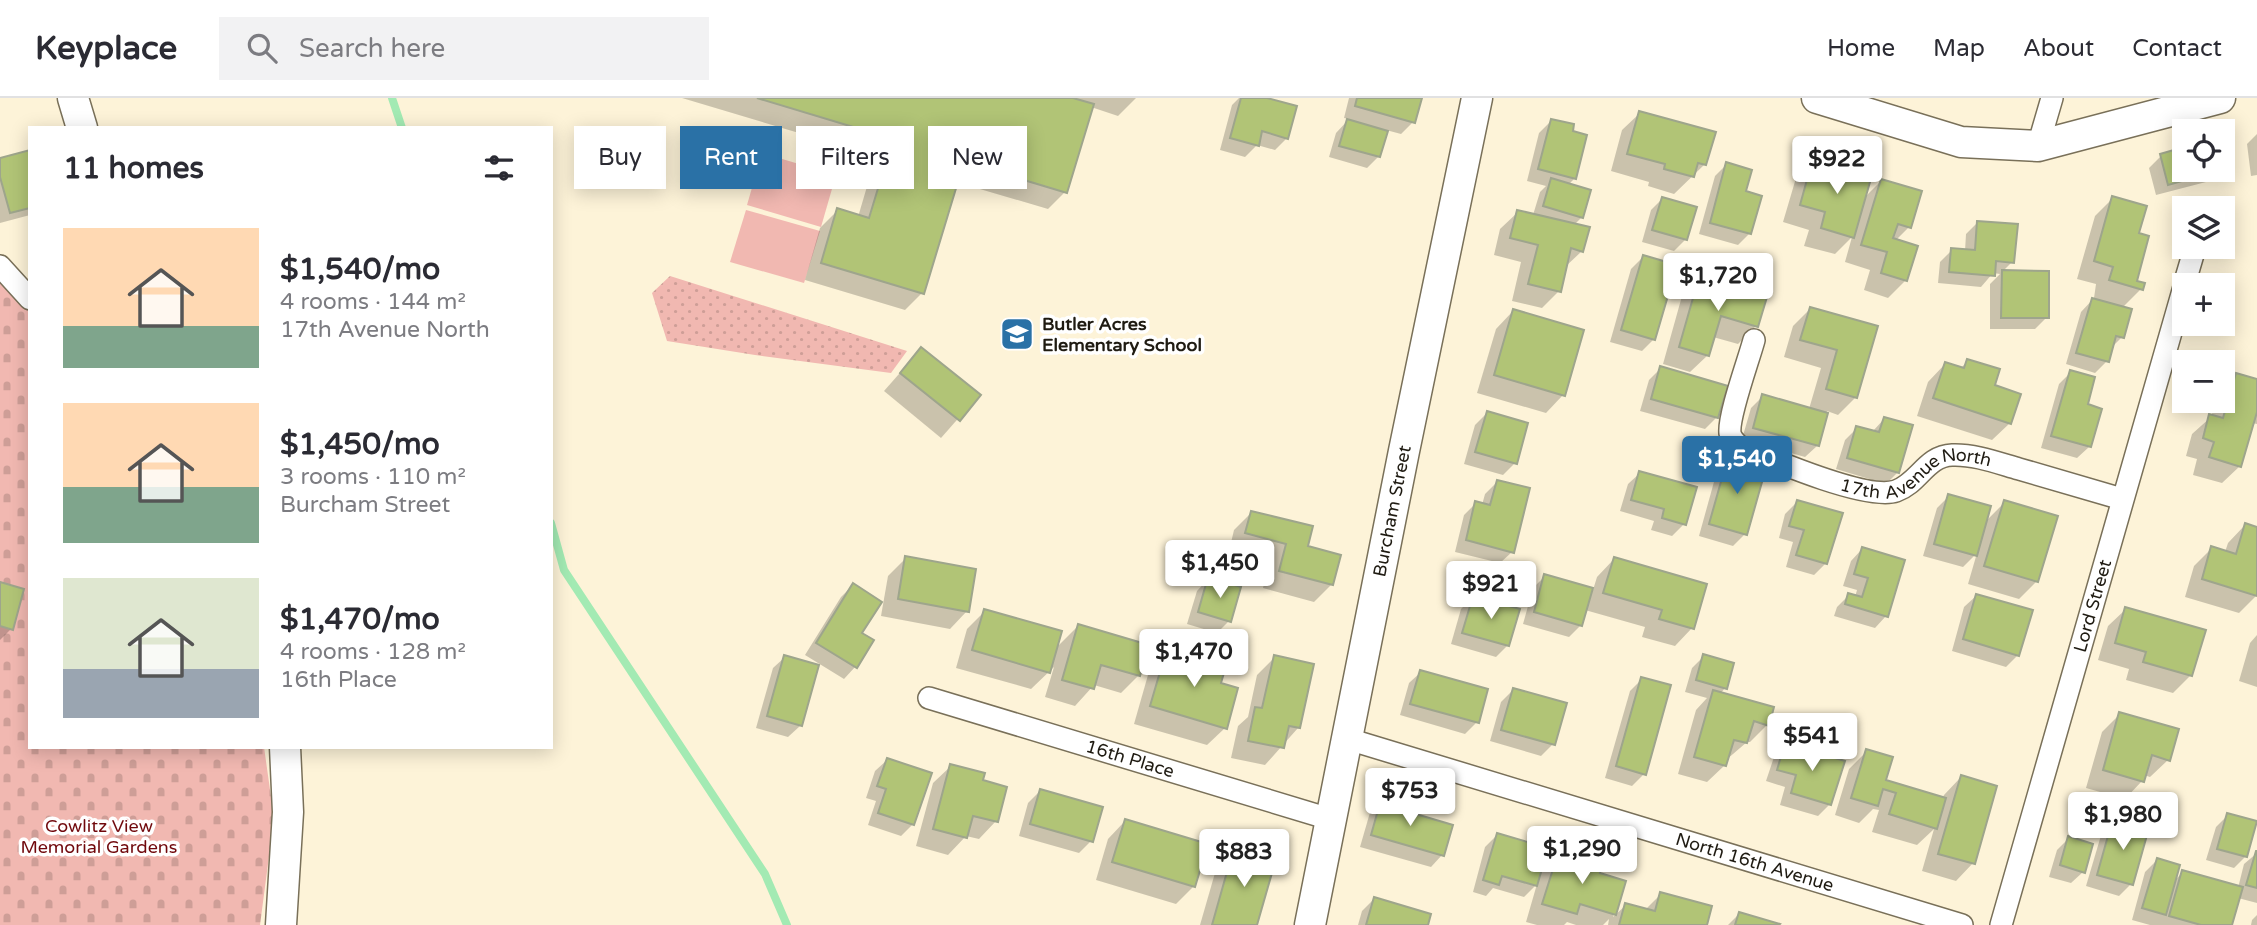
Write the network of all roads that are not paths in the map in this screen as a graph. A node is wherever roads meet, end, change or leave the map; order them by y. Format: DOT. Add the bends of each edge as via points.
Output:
graph roads {
  1 [pos="73,98"];
  2 [pos="1477,98"];
  3 [pos="1817,98"];
  4 [pos="2052,98"];
  5 [pos="2220,98"];
  6 [pos="81,126"];
  7 [pos="2038,146"];
  8 [pos="0,266"];
  9 [pos="28,297"];
  10 [pos="2172,327"];
  11 [pos="1754,340"];
  12 [pos="2122,499"];
  13 [pos="929,698"];
  14 [pos="1348,739"];
  15 [pos="285,749"];
  16 [pos="1333,820"];
  17 [pos="281,925"];
  18 [pos="1310,925"];
  19 [pos="1962,925"];
  20 [pos="2001,925"];
  1 -- 6 [label="street"];
  2 -- 14 [label="street, Burcham Street"];
  3 -- 7 [label="street" via="1962,142"];
  4 -- 7 [label="street"];
  5 -- 7 [label="street"];
  8 -- 9 [label="street"];
  10 -- 12 [label="street, Lord Street"];
  11 -- 12 [label="street, 17th Avenue North" via="1731,419 1730,434 1739,446 1867,491 1894,492 1912,483 1933,460 1955,454"];
  12 -- 20 [label="street, Lord Street"];
  13 -- 16 [label="street, 16th Place"];
  14 -- 16 [label="street, Burcham Street"];
  14 -- 19 [label="street, North 16th Avenue"];
  15 -- 17 [label="street" via="288,812"];
  16 -- 18 [label="street, Burcham Street"];
}
